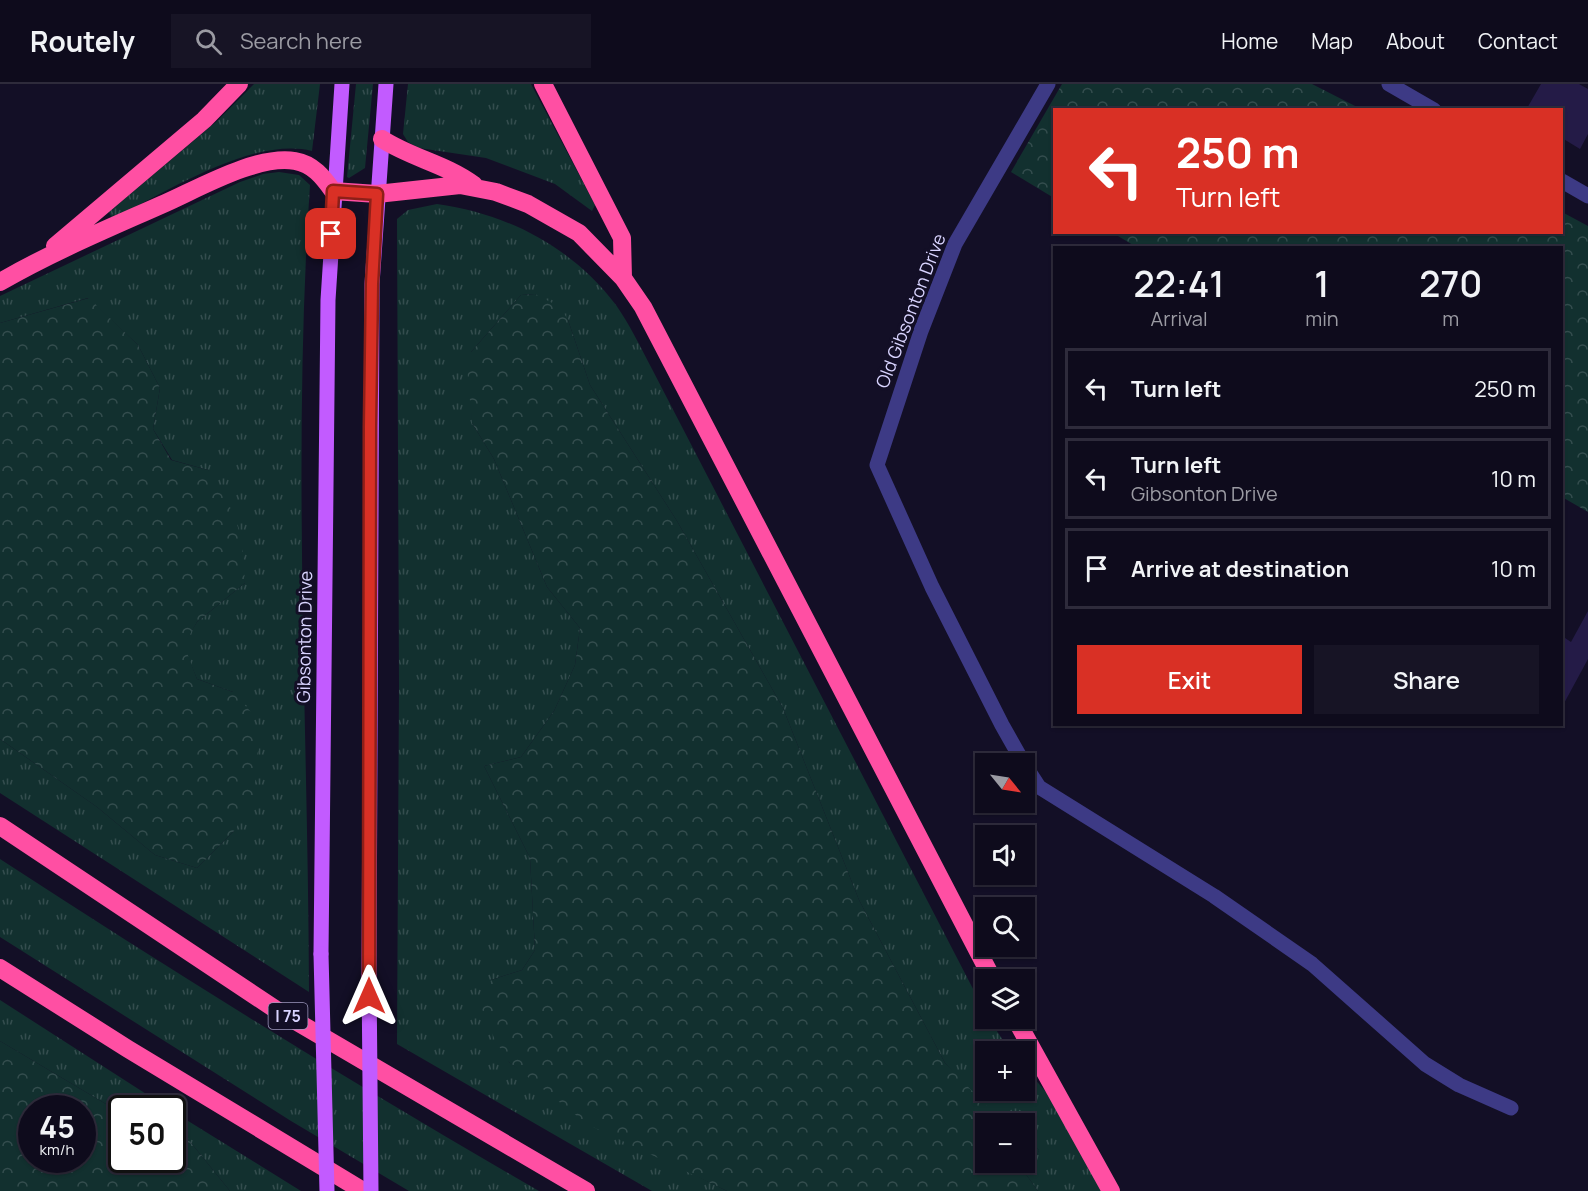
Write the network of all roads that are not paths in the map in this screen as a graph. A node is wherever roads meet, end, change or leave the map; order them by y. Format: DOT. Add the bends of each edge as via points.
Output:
graph roads {
  1 [pos="239,84"];
  2 [pos="342,84"];
  3 [pos="386,84"];
  4 [pos="543,84"];
  5 [pos="1048,84"];
  6 [pos="1389,84"];
  7 [pos="1431,108"];
  8 [pos="382,139"];
  9 [pos="1563,182"];
  10 [pos="476,186"];
  11 [pos="333,191"];
  12 [pos="377,194"];
  13 [pos="1588,196"];
  14 [pos="40,259"];
  15 [pos="623,278"];
  16 [pos="0,282"];
  17 [pos="1018,753"];
  18 [pos="1035,780"];
  19 [pos="0,826"];
  20 [pos="0,968"];
  21 [pos="987,969"];
  22 [pos="1020,1029"];
  23 [pos="1510,1108"];
  24 [pos="327,1191"];
  25 [pos="363,1191"];
  26 [pos="370,1191"];
  27 [pos="586,1191"];
  28 [pos="1111,1191"];
  1 -- 14 [label="highway" via="204,120"];
  2 -- 11 [label="main road, Gibsonton Drive"];
  3 -- 8 [label="main road"];
  4 -- 15 [label="highway" via="622,238"];
  5 -- 17 [label="street, Old Gibsonton Drive" via="955,244 921,331 877,465 932,587"];
  6 -- 7 [label="street"];
  8 -- 10 [label="highway"];
  8 -- 12 [label="main road"];
  9 -- 13 [label="street"];
  10 -- 12 [label="highway" via="420,187"];
  10 -- 15 [label="highway" via="517,200 579,233"];
  11 -- 12 [label="highway"];
  11 -- 14 [label="highway" via="309,165 279,160 242,170"];
  11 -- 24 [label="main road, Gibsonton Drive, bridge" via="328,300 321,954"];
  12 -- 26 [label="main road, bridge" via="370,426"];
  14 -- 16 [label="highway"];
  15 -- 21 [label="highway" via="643,307"];
  18 -- 23 [label="street" via="1040,787 1214,896 1312,964 1415,1057 1459,1085"];
  19 -- 27 [label="highway, I 75" via="275,1009"];
  20 -- 25 [label="highway"];
  22 -- 28 [label="highway"];
}
